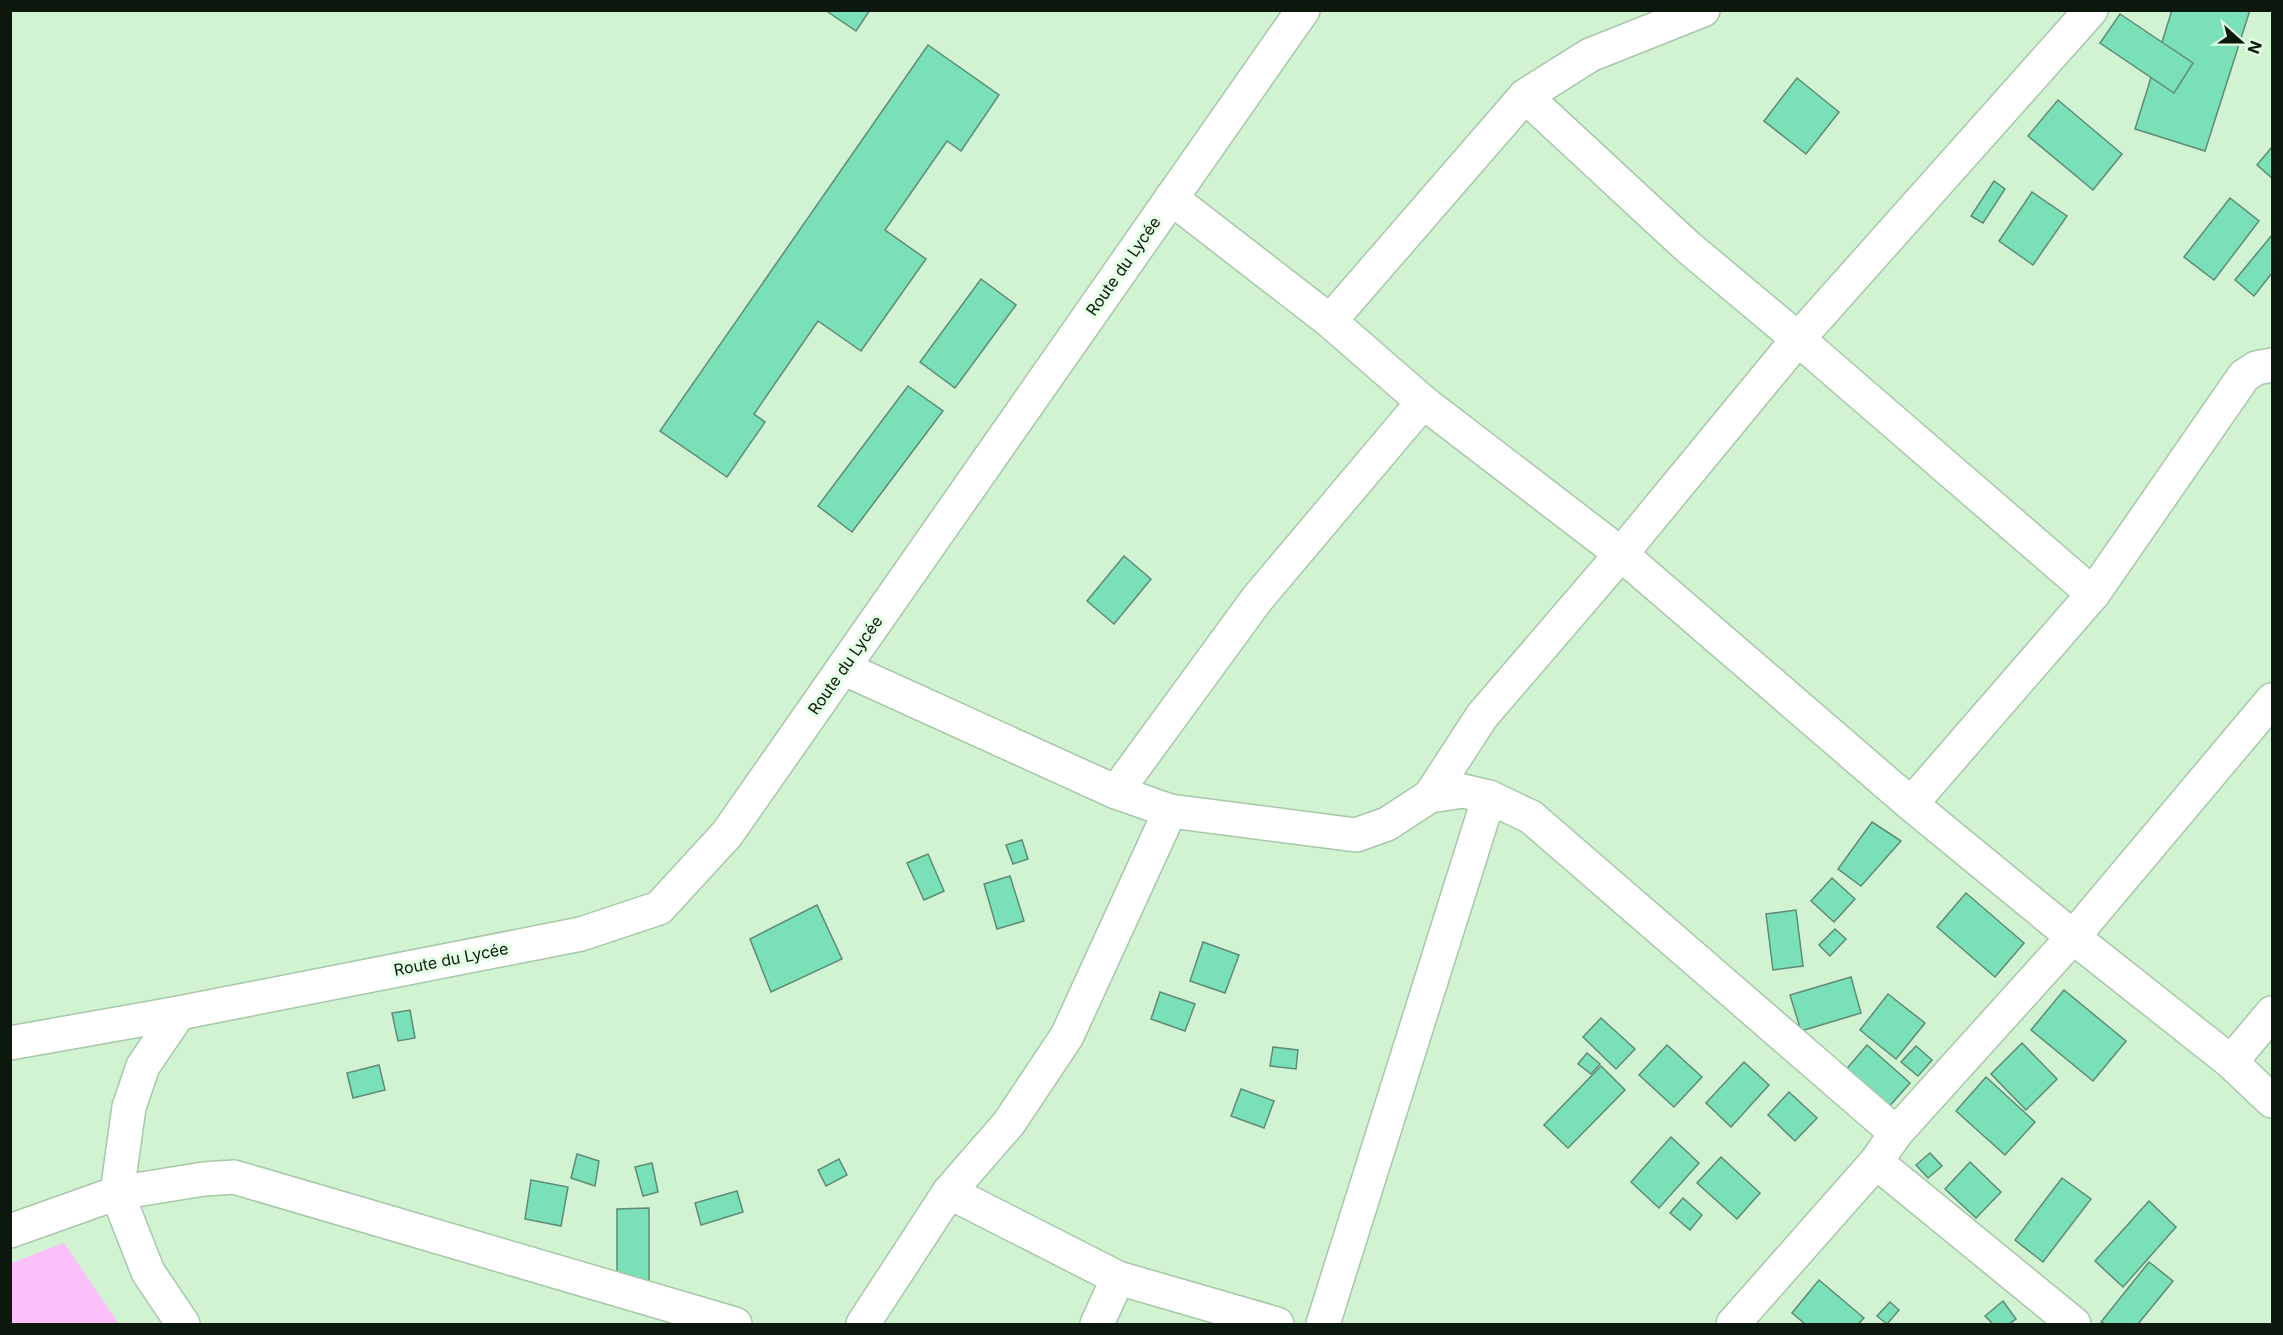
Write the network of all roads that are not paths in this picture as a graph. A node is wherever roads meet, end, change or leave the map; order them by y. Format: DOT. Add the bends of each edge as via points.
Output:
graph roads {
  1 [pos="1303,10"];
  2 [pos="1703,10"];
  3 [pos="2091,10"];
  4 [pos="1525,96"];
  5 [pos="1171,198"];
  6 [pos="1330,321"];
  7 [pos="1798,339"];
  8 [pos="2272,365"];
  9 [pos="1423,402"];
  10 [pos="1621,554"];
  11 [pos="2093,594"];
  12 [pos="843,669"];
  13 [pos="2272,700"];
  14 [pos="1116,792"];
  15 [pos="1430,796"];
  16 [pos="1489,797"];
  17 [pos="1911,804"];
  18 [pos="1170,811"];
  19 [pos="2073,937"];
  20 [pos="179,1013"];
  21 [pos="2272,1013"];
  22 [pos="10,1043"];
  23 [pos="2230,1062"];
  24 [pos="2272,1101"];
  25 [pos="1896,1133"];
  26 [pos="1876,1162"];
  27 [pos="949,1192"];
  28 [pos="117,1193"];
  29 [pos="10,1231"];
  30 [pos="1118,1278"];
  31 [pos="183,1324"];
  32 [pos="735,1324"];
  33 [pos="863,1324"];
  34 [pos="1097,1324"];
  35 [pos="1276,1324"];
  36 [pos="1323,1324"];
  37 [pos="1733,1324"];
  38 [pos="2074,1324"];
  1 -- 5 [label="street, Route du Lycée"];
  2 -- 4 [label="street" via="1590,55"];
  3 -- 7 [label="street"];
  4 -- 6 [label="street"];
  4 -- 7 [label="street" via="1688,247"];
  5 -- 6 [label="street"];
  5 -- 12 [label="street, Route du Lycée"];
  6 -- 9 [label="street"];
  7 -- 10 [label="street"];
  7 -- 11 [label="street"];
  8 -- 11 [label="street" via="2256,368 2244,376"];
  9 -- 10 [label="street"];
  9 -- 14 [label="street" via="1257,599"];
  10 -- 15 [label="street" via="1482,716"];
  10 -- 17 [label="street"];
  11 -- 17 [label="street"];
  12 -- 14 [label="street"];
  12 -- 20 [label="street, Route du Lycée" via="727,834 659,909 581,934"];
  13 -- 19 [label="street"];
  14 -- 18 [label="street"];
  15 -- 16 [label="street" via="1463,791"];
  15 -- 18 [label="street" via="1387,824 1356,836"];
  16 -- 25 [label="street" via="1531,817"];
  16 -- 36 [label="street"];
  17 -- 19 [label="street"];
  18 -- 27 [label="street" via="1068,1036 1009,1123"];
  19 -- 23 [label="street"];
  19 -- 25 [label="street"];
  20 -- 22 [label="street, Route du Lycée"];
  20 -- 28 [label="street" via="143,1066 129,1107"];
  21 -- 23 [label="street"];
  23 -- 24 [label="street"];
  25 -- 26 [label="street"];
  26 -- 37 [label="street"];
  26 -- 38 [label="street"];
  27 -- 30 [label="street"];
  27 -- 33 [label="street"];
  28 -- 29 [label="street"];
  28 -- 31 [label="street" via="148,1272"];
  28 -- 32 [label="street" via="234,1177"];
  30 -- 34 [label="street"];
  30 -- 35 [label="street"];
}
